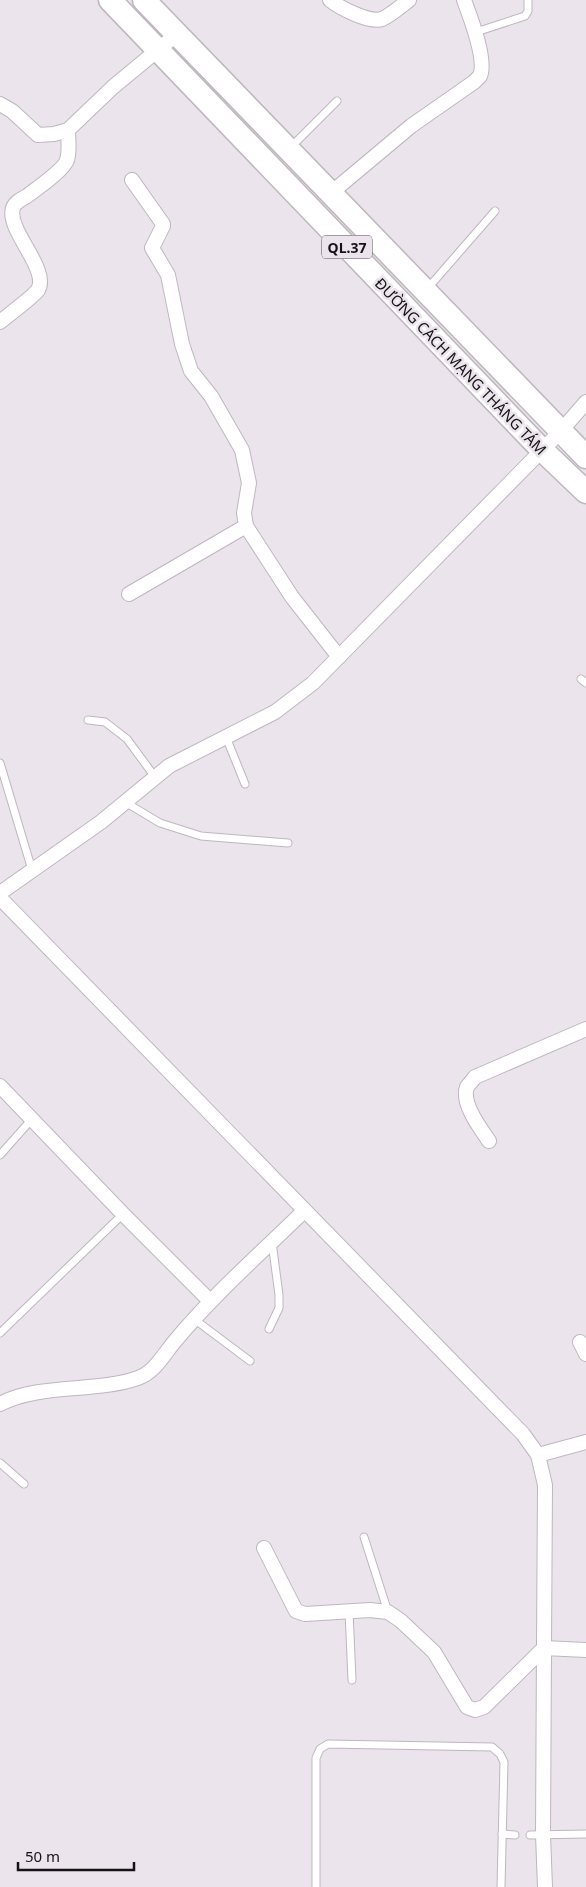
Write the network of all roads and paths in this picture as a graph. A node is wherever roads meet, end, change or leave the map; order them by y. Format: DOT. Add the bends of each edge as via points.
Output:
graph roads {
  1 [pos="110,0"];
  2 [pos="144,0"];
  3 [pos="330,0"];
  4 [pos="408,0"];
  5 [pos="464,0"];
  6 [pos="528,0"];
  7 [pos="476,32"];
  8 [pos="177,34"];
  9 [pos="158,51"];
  10 [pos="338,101"];
  11 [pos="0,104"];
  12 [pos="68,130"];
  13 [pos="288,150"];
  14 [pos="132,180"];
  15 [pos="330,193"];
  16 [pos="495,212"];
  17 [pos="425,292"];
  18 [pos="0,322"];
  19 [pos="586,402"];
  20 [pos="560,432"];
  21 [pos="542,450"];
  22 [pos="586,457"];
  23 [pos="586,492"];
  24 [pos="246,526"];
  25 [pos="129,594"];
  26 [pos="339,657"];
  27 [pos="88,720"];
  28 [pos="226,737"];
  29 [pos="0,764"];
  30 [pos="155,777"];
  31 [pos="245,784"];
  32 [pos="125,802"];
  33 [pos="288,843"];
  34 [pos="32,870"];
  35 [pos="0,893"];
  36 [pos="0,898"];
  37 [pos="586,1029"];
  38 [pos="0,1086"];
  39 [pos="32,1120"];
  40 [pos="489,1140"];
  41 [pos="0,1155"];
  42 [pos="304,1211"];
  43 [pos="123,1214"];
  44 [pos="272,1242"];
  45 [pos="210,1301"];
  46 [pos="194,1319"];
  47 [pos="269,1329"];
  48 [pos="0,1333"];
  49 [pos="250,1361"];
  50 [pos="0,1404"];
  51 [pos="586,1442"];
  52 [pos="538,1455"];
  53 [pos="0,1463"];
  54 [pos="24,1484"];
  55 [pos="364,1537"];
  56 [pos="264,1548"];
  57 [pos="349,1611"];
  58 [pos="388,1612"];
  59 [pos="544,1648"];
  60 [pos="586,1650"];
  61 [pos="352,1680"];
  62 [pos="502,1834"];
  63 [pos="586,1834"];
  64 [pos="515,1835"];
  65 [pos="537,1835"];
  66 [pos="316,1887"];
  67 [pos="501,1887"];
  68 [pos="545,1887"];
  1 -- 9 [label="main road, ĐƯỜNG CÁCH MẠNG THÁNG TÁM / QL.37"];
  2 -- 8 [label="main road, ĐƯỜNG CÁCH MẠNG THÁNG TÁM / QL.37"];
  3 -- 4 [label="street" via="374,20 381,19"];
  5 -- 7 [label="street"];
  6 -- 7 [label="lane" via="525,16"];
  7 -- 15 [label="street" via="480,76 411,126"];
  8 -- 9 [label="street"];
  8 -- 13 [label="main road, ĐƯỜNG CÁCH MẠNG THÁNG TÁM / QL.37"];
  9 -- 12 [label="street" via="113,87"];
  9 -- 21 [label="main road, ĐƯỜNG CÁCH MẠNG THÁNG TÁM / QL.37"];
  10 -- 13 [label="lane"];
  11 -- 12 [label="street" via="38,135"];
  12 -- 18 [label="street" via="66,162 12,209 19,234 40,280 38,290"];
  13 -- 15 [label="main road, ĐƯỜNG CÁCH MẠNG THÁNG TÁM / QL.37"];
  14 -- 24 [label="street" via="163,224 152,248 168,275 182,344 191,370 211,396 242,450 249,483 244,513"];
  15 -- 17 [label="main road, ĐƯỜNG CÁCH MẠNG THÁNG TÁM / QL.37"];
  16 -- 17 [label="lane"];
  17 -- 20 [label="main road, ĐƯỜNG CÁCH MẠNG THÁNG TÁM / QL.37"];
  19 -- 20 [label="street"];
  20 -- 21 [label="street"];
  20 -- 22 [label="main road, ĐƯỜNG CÁCH MẠNG THÁNG TÁM / QL.37"];
  21 -- 23 [label="main road, ĐƯỜNG CÁCH MẠNG THÁNG TÁM / QL.37"];
  21 -- 26 [label="street"];
  24 -- 25 [label="street"];
  24 -- 26 [label="street" via="292,597"];
  26 -- 28 [label="street" via="313,684 275,712"];
  27 -- 30 [label="lane" via="105,722 127,739"];
  28 -- 30 [label="street" via="169,766"];
  28 -- 31 [label="lane"];
  29 -- 34 [label="lane"];
  30 -- 32 [label="street"];
  32 -- 33 [label="lane" via="160,823 201,836"];
  32 -- 34 [label="street"];
  34 -- 35 [label="street"];
  36 -- 42 [label="street"];
  37 -- 40 [label="street" via="475,1077 468,1087 467,1098 474,1118"];
  38 -- 39 [label="street"];
  39 -- 41 [label="lane"];
  39 -- 43 [label="street"];
  42 -- 44 [label="street"];
  42 -- 52 [label="street" via="523,1434"];
  43 -- 45 [label="street"];
  43 -- 48 [label="lane"];
  44 -- 45 [label="street"];
  44 -- 47 [label="lane" via="280,1295 279,1308"];
  45 -- 46 [label="street"];
  46 -- 49 [label="lane"];
  46 -- 50 [label="street" via="156,1366 139,1378 15,1396"];
  51 -- 52 [label="street"];
  52 -- 59 [label="street" via="545,1485"];
  53 -- 54 [label="lane"];
  55 -- 58 [label="lane"];
  56 -- 57 [label="street" via="296,1611 305,1614"];
  57 -- 58 [label="street"];
  57 -- 61 [label="lane"];
  58 -- 59 [label="street" via="434,1652 467,1707 476,1710 484,1707"];
  59 -- 60 [label="street"];
  59 -- 65 [label="street"];
  62 -- 64 [label="lane"];
  62 -- 66 [label="lane" via="504,1762 492,1747 328,1744 320,1749 316,1758"];
  62 -- 67 [label="lane"];
  63 -- 65 [label="lane"];
  65 -- 68 [label="street"];
}
